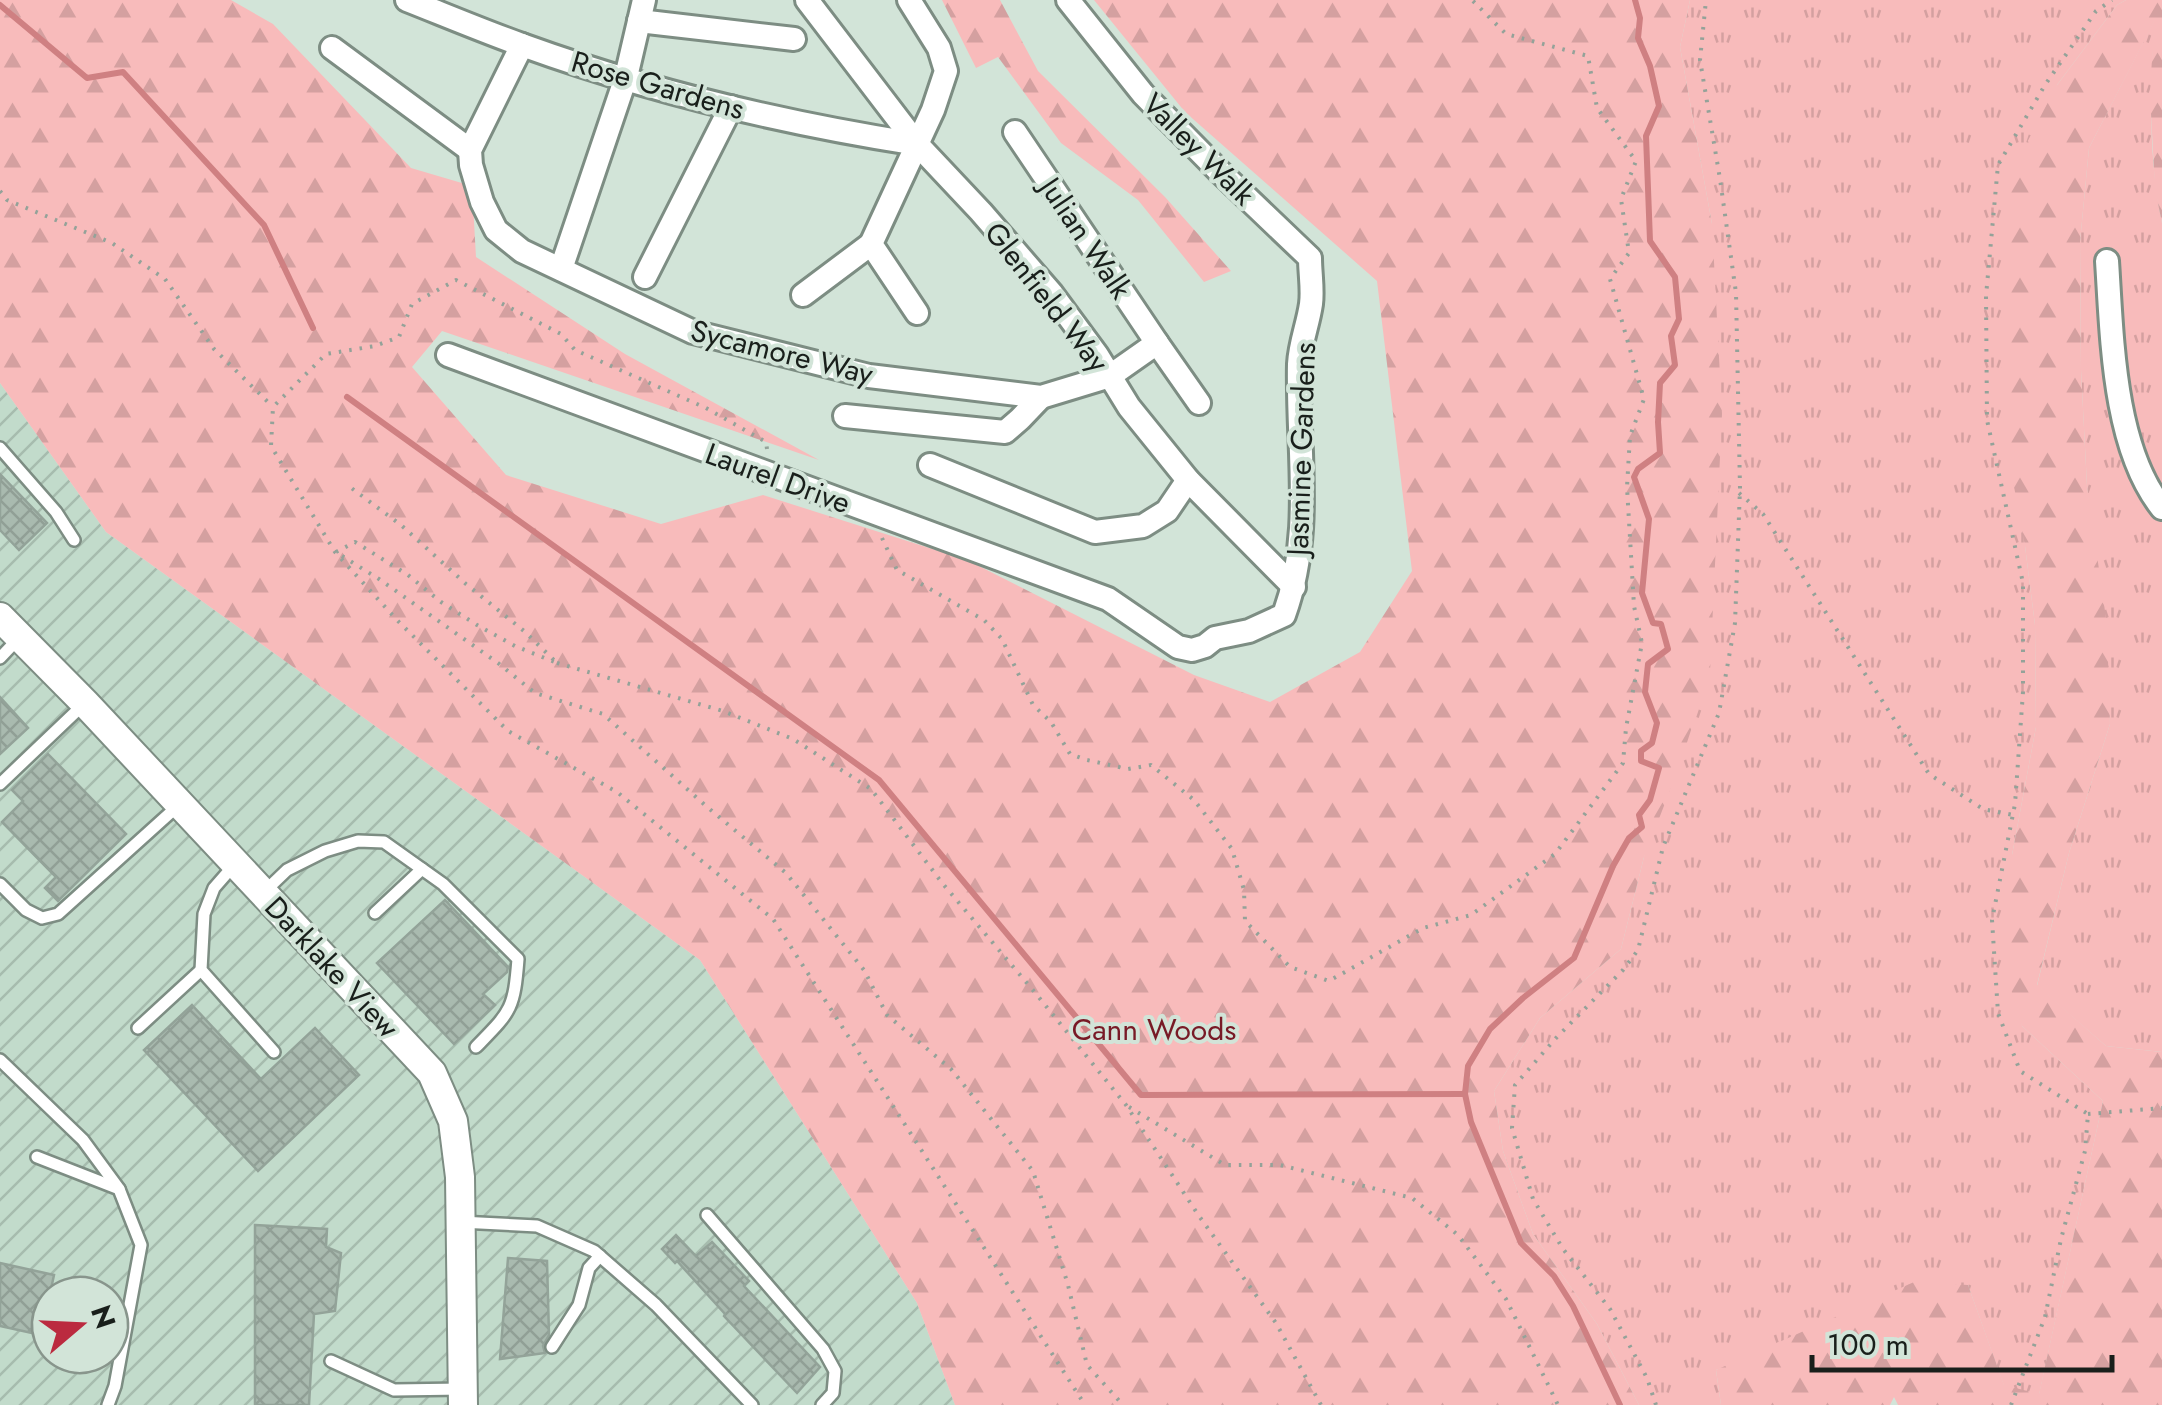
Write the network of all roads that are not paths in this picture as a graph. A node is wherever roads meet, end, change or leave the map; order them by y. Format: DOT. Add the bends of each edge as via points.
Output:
graph roads {
  1 [pos="406,0"];
  2 [pos="807,0"];
  3 [pos="909,0"];
  4 [pos="1068,0"];
  5 [pos="641,10"];
  6 [pos="794,39"];
  7 [pos="522,45"];
  8 [pos="332,48"];
  9 [pos="626,78"];
  10 [pos="730,107"];
  11 [pos="1015,132"];
  12 [pos="918,144"];
  13 [pos="470,150"];
  14 [pos="871,244"];
  15 [pos="2107,261"];
  16 [pos="561,269"];
  17 [pos="646,277"];
  18 [pos="804,295"];
  19 [pos="1312,302"];
  20 [pos="917,313"];
  21 [pos="1157,343"];
  22 [pos="448,355"];
  23 [pos="1110,376"];
  24 [pos="1040,397"];
  25 [pos="1198,403"];
  26 [pos="845,416"];
  27 [pos="0,448"];
  28 [pos="930,465"];
  29 [pos="1188,480"];
  30 [pos="2162,508"];
  31 [pos="74,540"];
  32 [pos="1294,588"];
  33 [pos="0,617"];
  34 [pos="10,648"];
  35 [pos="1192,650"];
  36 [pos="86,703"];
  37 [pos="0,784"];
  38 [pos="180,804"];
  39 [pos="235,864"];
  40 [pos="422,869"];
  41 [pos="0,884"];
  42 [pos="263,893"];
  43 [pos="375,913"];
  44 [pos="201,970"];
  45 [pos="138,1028"];
  46 [pos="476,1047"];
  47 [pos="274,1052"];
  48 [pos="0,1060"];
  49 [pos="37,1156"];
  50 [pos="120,1189"];
  51 [pos="707,1215"];
  52 [pos="459,1222"];
  53 [pos="600,1256"];
  54 [pos="552,1347"];
  55 [pos="331,1361"];
  56 [pos="463,1397"];
  57 [pos="108,1405"];
  58 [pos="752,1405"];
  59 [pos="822,1405"];
  1 -- 7 [label="street, Rose Gardens"];
  2 -- 12 [label="street, Glenfield Way"];
  3 -- 12 [label="street" via="946,71"];
  4 -- 19 [label="street, Valley Walk" via="1144,94 1310,258"];
  5 -- 6 [label="street"];
  5 -- 9 [label="street"];
  7 -- 9 [label="street, Rose Gardens"];
  7 -- 13 [label="street"];
  8 -- 13 [label="street"];
  9 -- 10 [label="street, Rose Gardens"];
  9 -- 16 [label="street"];
  10 -- 12 [label="street, Rose Gardens"];
  10 -- 17 [label="street"];
  11 -- 21 [label="street, Julian Walk"];
  12 -- 14 [label="street"];
  12 -- 23 [label="street, Glenfield Way" via="1052,294"];
  13 -- 16 [label="street, Sycamore Way" via="496,230"];
  14 -- 18 [label="street"];
  14 -- 20 [label="street"];
  15 -- 30 [label="street" via="2124,425"];
  16 -- 24 [label="street, Sycamore Way" via="693,332 869,376"];
  19 -- 32 [label="street, Jasmine Gardens" via="1300,347 1303,488"];
  21 -- 23 [label="street"];
  21 -- 25 [label="street, Julian Walk"];
  22 -- 35 [label="street, Laurel Drive" via="1108,599"];
  23 -- 24 [label="street, Sycamore Way"];
  23 -- 29 [label="street, Glenfield Way"];
  24 -- 26 [label="street" via="1005,432"];
  27 -- 31 [label="lane"];
  28 -- 29 [label="street" via="1094,532 1143,526 1166,510"];
  29 -- 32 [label="street, Glenfield Way"];
  32 -- 35 [label="street, Jasmine Gardens" via="1284,616"];
  33 -- 34 [label="street, Darklake View"];
  34 -- 36 [label="street, Darklake View"];
  36 -- 37 [label="lane"];
  36 -- 38 [label="street, Darklake View"];
  38 -- 39 [label="street, Darklake View"];
  38 -- 41 [label="lane" via="58,914 42,918 26,910"];
  39 -- 42 [label="street, Darklake View"];
  39 -- 44 [label="lane" via="214,888 204,914"];
  40 -- 42 [label="lane" via="384,842 358,840 287,870"];
  40 -- 43 [label="lane"];
  40 -- 46 [label="lane" via="518,959 508,1014"];
  42 -- 52 [label="street, Darklake View" via="432,1073 452,1121"];
  44 -- 45 [label="lane"];
  44 -- 47 [label="lane"];
  48 -- 50 [label="lane" via="83,1140"];
  49 -- 50 [label="lane"];
  50 -- 57 [label="lane" via="141,1245"];
  51 -- 59 [label="lane" via="823,1349 834,1370 833,1394"];
  52 -- 53 [label="lane" via="537,1226"];
  52 -- 56 [label="street, Darklake View"];
  53 -- 54 [label="lane"];
  53 -- 58 [label="lane"];
  55 -- 56 [label="lane" via="394,1390"];
}
